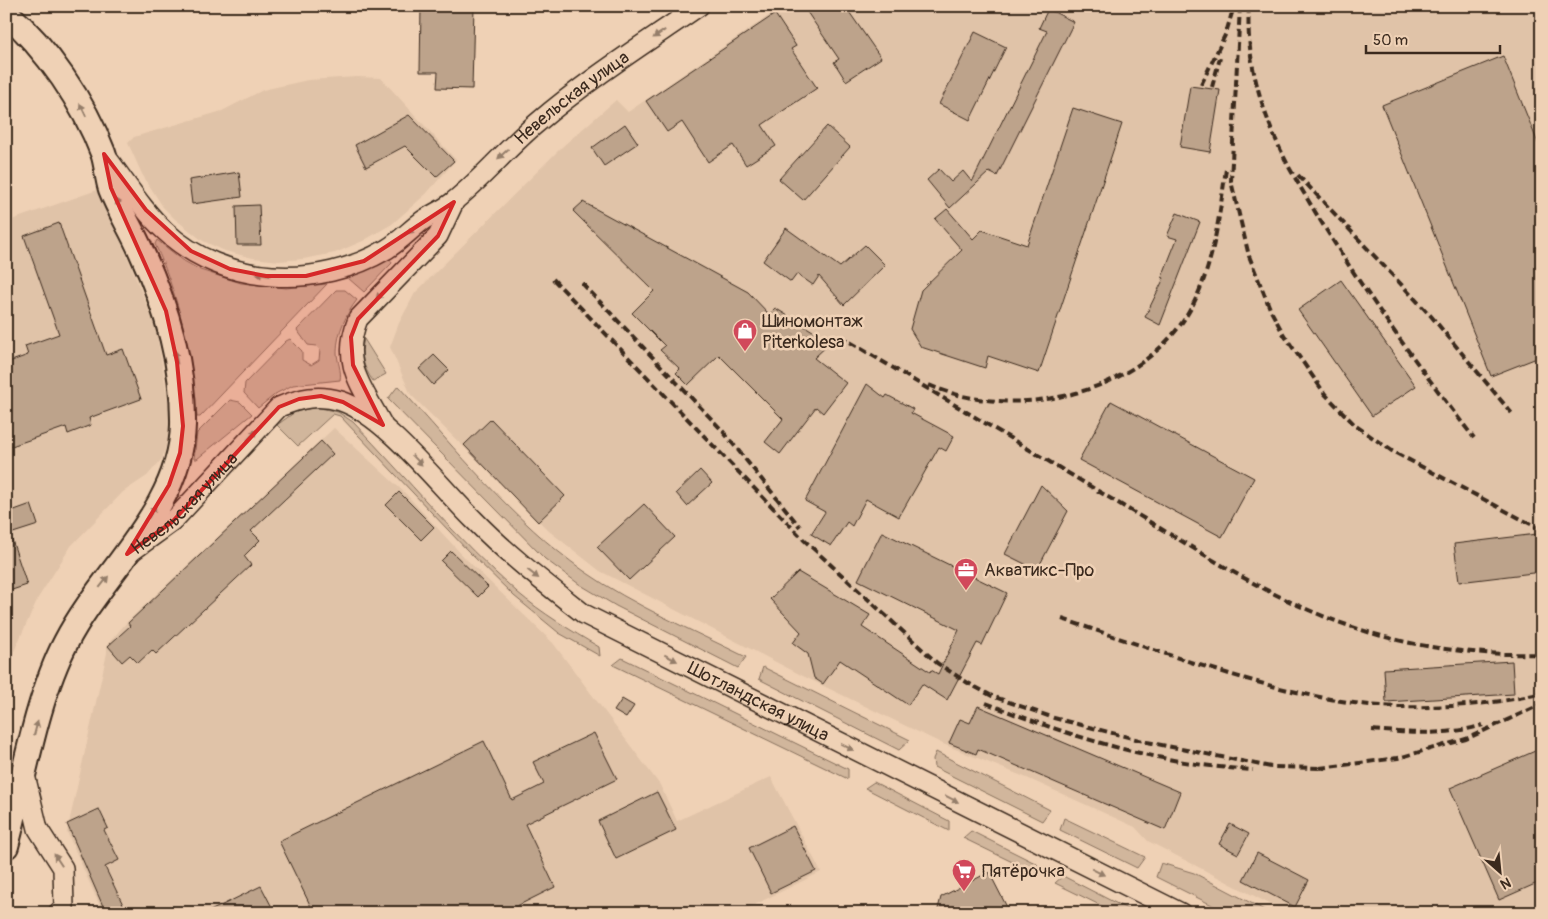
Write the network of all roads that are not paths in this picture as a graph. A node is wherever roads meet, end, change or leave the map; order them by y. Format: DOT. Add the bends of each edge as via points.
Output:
graph roads {
  1 [pos="699,6"];
  2 [pos="6,13"];
  3 [pos="104,154"];
  4 [pos="454,202"];
  5 [pos="383,425"];
  6 [pos="127,554"];
  7 [pos="25,775"];
  8 [pos="6,846"];
  9 [pos="58,913"];
  10 [pos="1181,913"];
  1 -- 4 [label="street, Невельская улица, one-way" via="608,68 536,123"];
  3 -- 2 [label="main road, one-way" via="81,105 52,63"];
  4 -- 3 [label="street, one-way" via="422,221 401,240 364,261 306,276 266,276 230,269 191,252 146,210"];
  6 -- 3 [label="main road, one-way" via="169,485 180,453 182,398 166,311 142,251 111,188"];
  4 -- 5 [label="street, one-way" via="438,236 358,319 351,337 353,365"];
  6 -- 5 [label="street, Невельская улица, one-way" via="172,522 279,407 299,398 321,396 343,402"];
  5 -- 10 [label="street, Шотландская улица, one-way" via="518,563 584,614"];
  7 -- 6 [label="main road, Невельская улица, one-way" via="45,695 65,644 97,591"];
  7 -- 8 [label="main road, Невельская улица"];
  9 -- 7 [label="street, one-way" via="64,908 63,868 38,829"];
}
